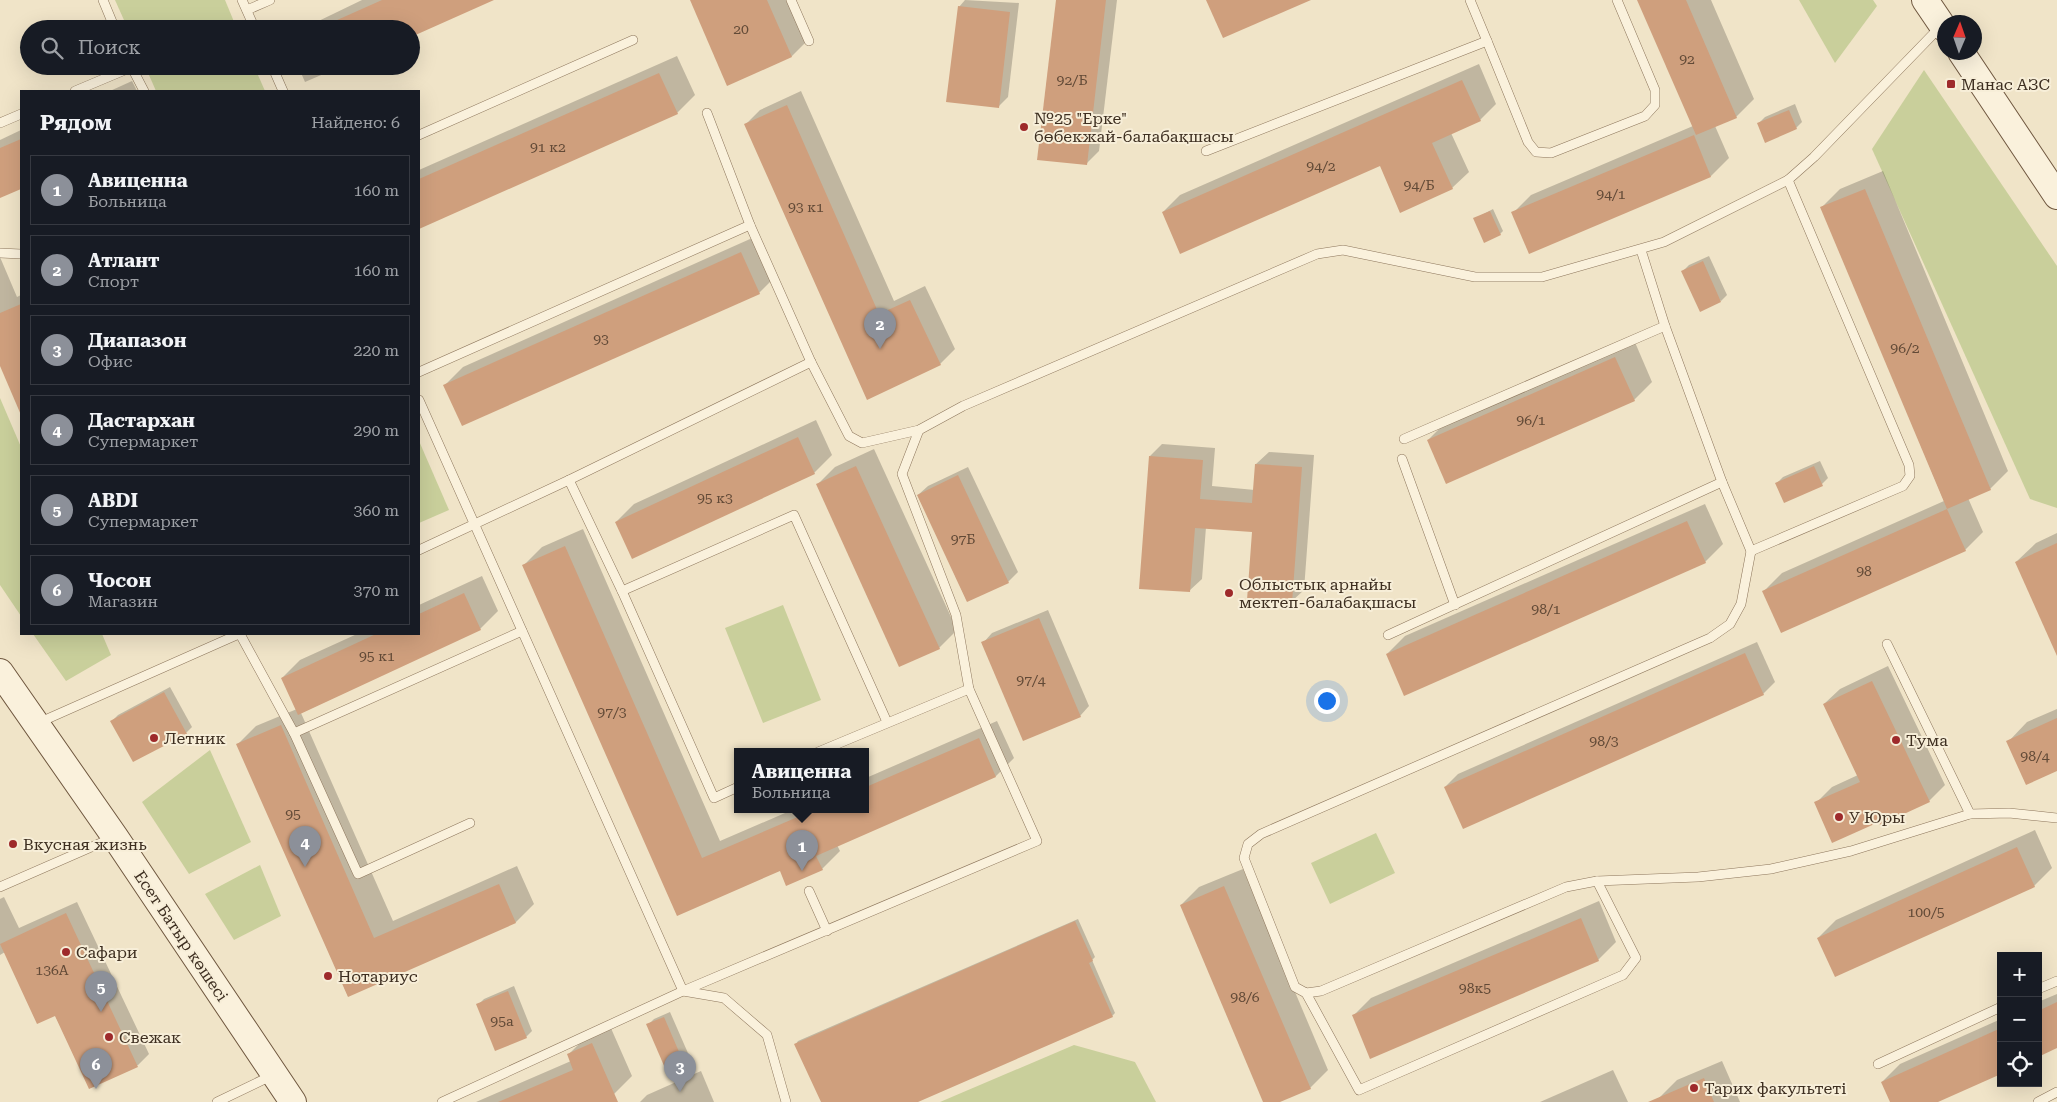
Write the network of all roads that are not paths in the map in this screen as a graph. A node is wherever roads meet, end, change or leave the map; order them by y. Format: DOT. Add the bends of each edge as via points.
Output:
graph roads {
  1 [pos="103,0"];
  2 [pos="242,0"];
  3 [pos="270,0"];
  4 [pos="792,0"];
  5 [pos="1470,0"];
  6 [pos="1617,0"];
  7 [pos="247,10"];
  8 [pos="1936,12"];
  9 [pos="111,20"];
  10 [pos="251,20"];
  11 [pos="633,40"];
  12 [pos="809,41"];
  13 [pos="1487,41"];
  14 [pos="1966,60"];
  15 [pos="113,75"];
  16 [pos="136,75"];
  17 [pos="276,75"];
  18 [pos="77,90"];
  19 [pos="144,90"];
  20 [pos="283,90"];
  21 [pos="707,113"];
  22 [pos="20,114"];
  23 [pos="0,124"];
  24 [pos="420,135"];
  25 [pos="1206,151"];
  26 [pos="1788,180"];
  27 [pos="2057,196"];
  28 [pos="750,225"];
  29 [pos="1642,250"];
  30 [pos="0,253"];
  31 [pos="20,254"];
  32 [pos="1665,326"];
  33 [pos="811,362"];
  34 [pos="420,372"];
  35 [pos="420,402"];
  36 [pos="919,430"];
  37 [pos="1404,439"];
  38 [pos="1402,460"];
  39 [pos="569,480"];
  40 [pos="1722,482"];
  41 [pos="474,524"];
  42 [pos="420,550"];
  43 [pos="1751,551"];
  44 [pos="622,591"];
  45 [pos="1455,605"];
  46 [pos="522,631"];
  47 [pos="238,635"];
  48 [pos="241,635"];
  49 [pos="1388,635"];
  50 [pos="1888,644"];
  51 [pos="0,672"];
  52 [pos="969,689"];
  53 [pos="887,722"];
  54 [pos="36,724"];
  55 [pos="294,733"];
  56 [pos="827,748"];
  57 [pos="734,789"];
  58 [pos="1970,814"];
  59 [pos="2057,818"];
  60 [pos="470,824"];
  61 [pos="115,837"];
  62 [pos="1597,881"];
  63 [pos="0,887"];
  64 [pos="810,890"];
  65 [pos="827,931"];
  66 [pos="2057,980"];
  67 [pos="2042,987"];
  68 [pos="683,991"];
  69 [pos="1306,993"];
  70 [pos="1997,1009"];
  71 [pos="1878,1064"];
  72 [pos="274,1074"];
  73 [pos="2057,1092"];
  74 [pos="217,1102"];
  75 [pos="293,1102"];
  76 [pos="442,1102"];
  77 [pos="786,1102"];
  78 [pos="2038,1102"];
  1 -- 9 [label="lane"];
  2 -- 7 [label="lane"];
  3 -- 7 [label="lane"];
  4 -- 12 [label="lane"];
  5 -- 13 [label="lane"];
  6 -- 13 [label="lane" via="1655,90 1655,105 1645,116 1551,153 1536,152 1528,142"];
  7 -- 10 [label="lane"];
  8 -- 26 [label="lane" via="1814,157"];
  11 -- 24 [label="lane"];
  13 -- 25 [label="lane"];
  14 -- 27 [label="street"];
  15 -- 18 [label="lane"];
  16 -- 19 [label="lane"];
  17 -- 20 [label="lane"];
  21 -- 28 [label="lane"];
  22 -- 23 [label="lane"];
  26 -- 29 [label="lane"];
  26 -- 43 [label="lane" via="1910,466 1910,476 1904,486"];
  28 -- 33 [label="lane"];
  28 -- 34 [label="lane"];
  29 -- 32 [label="lane"];
  29 -- 36 [label="lane" via="1542,277 1475,278 1343,250 1317,254 963,406"];
  30 -- 31 [label="lane"];
  32 -- 37 [label="lane"];
  32 -- 40 [label="lane"];
  33 -- 36 [label="lane" via="849,436 862,443"];
  33 -- 39 [label="lane"];
  35 -- 41 [label="lane"];
  36 -- 52 [label="lane" via="902,474 956,615"];
  38 -- 45 [label="lane"];
  39 -- 41 [label="lane"];
  39 -- 44 [label="lane"];
  40 -- 43 [label="lane"];
  40 -- 45 [label="lane"];
  41 -- 42 [label="lane"];
  41 -- 46 [label="lane"];
  43 -- 69 [label="lane" via="1741,604 1730,624 1710,638 1261,834 1248,844 1244,858 1295,987"];
  44 -- 53 [label="lane" via="794,514"];
  44 -- 57 [label="lane" via="714,798"];
  45 -- 49 [label="lane"];
  46 -- 55 [label="lane"];
  46 -- 68 [label="lane"];
  47 -- 54 [label="lane"];
  48 -- 55 [label="lane"];
  50 -- 58 [label="lane"];
  51 -- 54 [label="street, Есет Батыр көшесі"];
  52 -- 53 [label="lane"];
  52 -- 65 [label="lane" via="1037,841"];
  53 -- 56 [label="lane"];
  54 -- 61 [label="street, Есет Батыр көшесі"];
  55 -- 60 [label="lane" via="358,874"];
  58 -- 59 [label="lane"];
  58 -- 62 [label="lane" via="1851,851 1771,868 1698,877"];
  61 -- 63 [label="lane"];
  61 -- 72 [label="street, Есет Батыр көшесі"];
  62 -- 69 [label="lane" via="1566,887 1321,990"];
  62 -- 69 [label="lane" via="1636,958 1623,975 1359,1090"];
  64 -- 65 [label="lane"];
  65 -- 68 [label="lane"];
  66 -- 67 [label="lane"];
  68 -- 76 [label="lane"];
  68 -- 77 [label="lane" via="724,998 767,1035"];
  70 -- 71 [label="lane"];
  72 -- 74 [label="lane"];
  72 -- 75 [label="street, Есет Батыр көшесі"];
  73 -- 78 [label="lane"];
}
